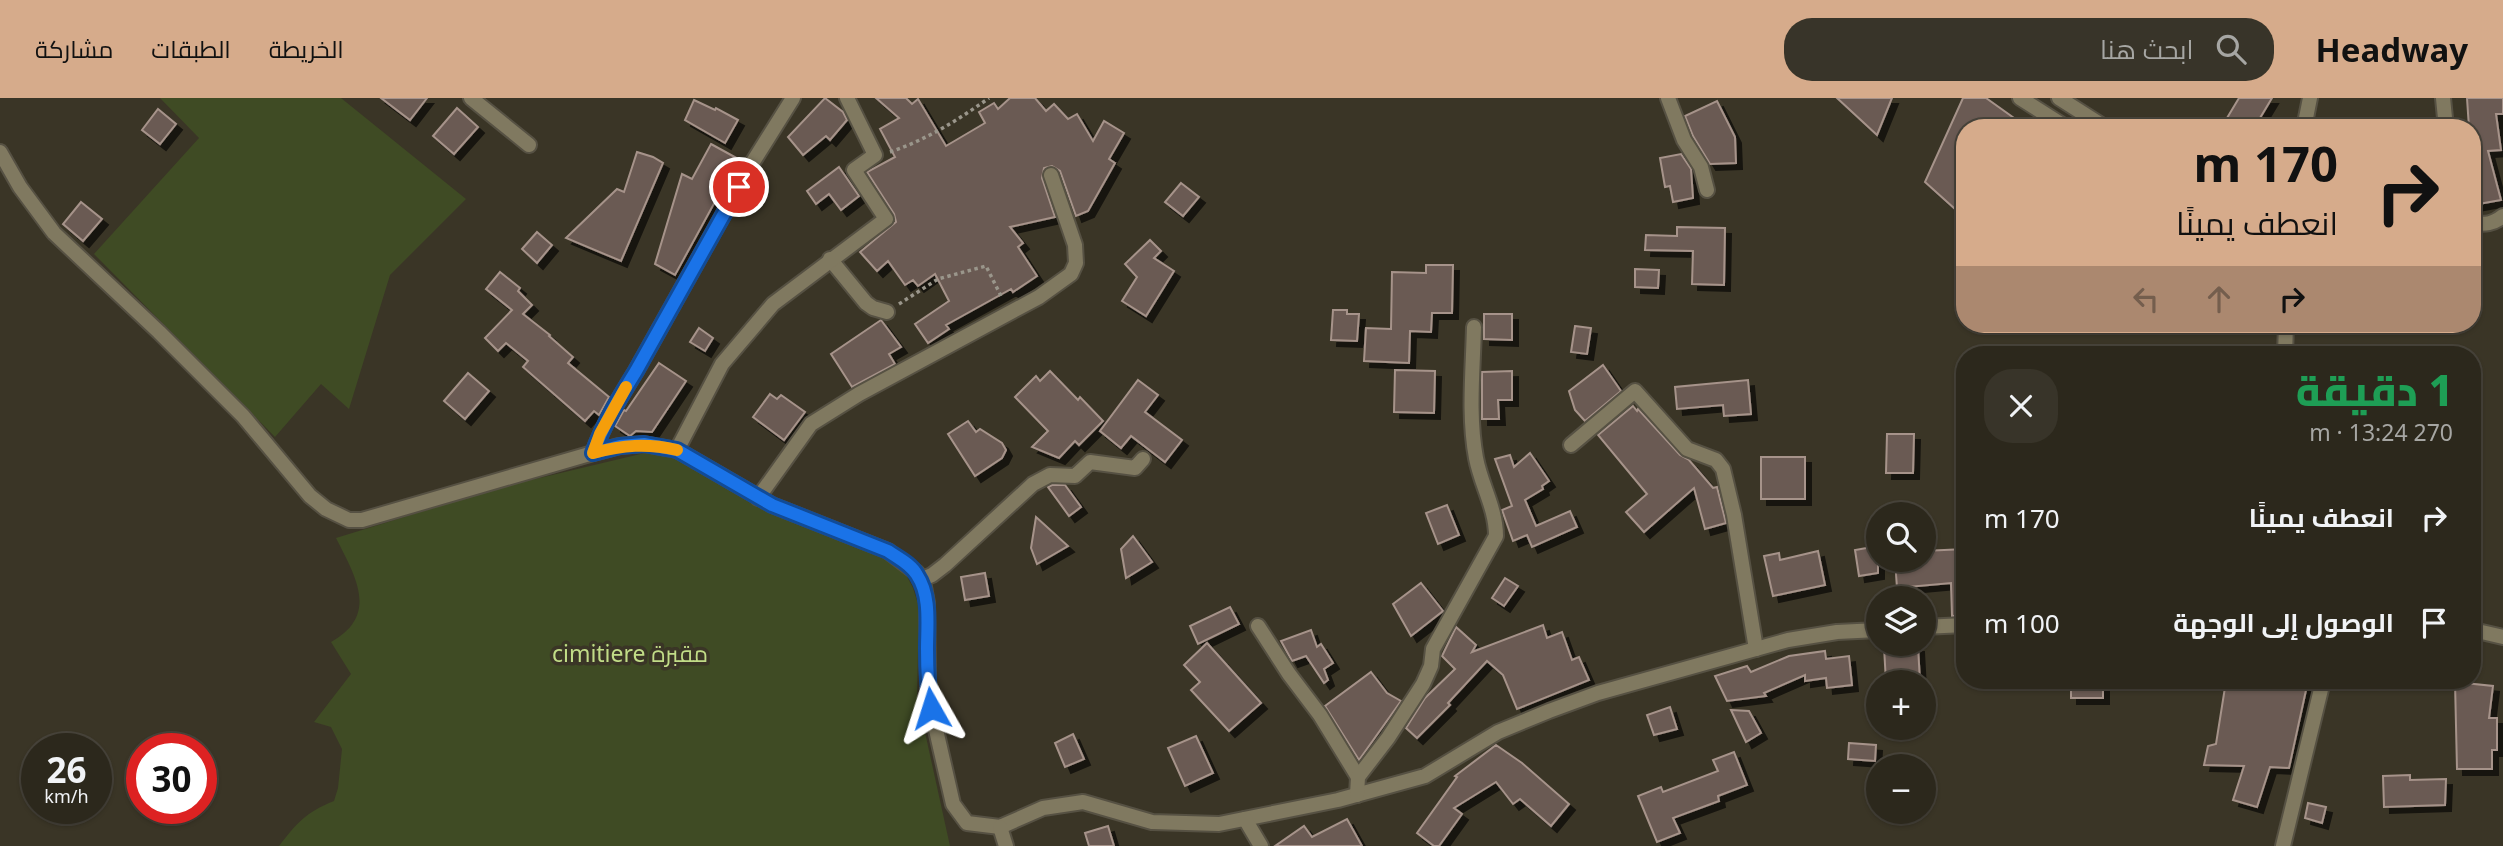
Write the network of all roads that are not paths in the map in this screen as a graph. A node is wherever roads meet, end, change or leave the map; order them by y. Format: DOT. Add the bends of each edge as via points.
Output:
graph roads {
  1 [pos="471,98"];
  2 [pos="793,98"];
  3 [pos="847,98"];
  4 [pos="1668,98"];
  5 [pos="2020,98"];
  6 [pos="2059,98"];
  7 [pos="2310,98"];
  8 [pos="2442,98"];
  9 [pos="2053,119"];
  10 [pos="2092,119"];
  11 [pos="2306,119"];
  12 [pos="2445,119"];
  13 [pos="528,145"];
  14 [pos="0,152"];
  15 [pos="1051,175"];
  16 [pos="1707,190"];
  17 [pos="2503,216"];
  18 [pos="2481,224"];
  19 [pos="830,259"];
  20 [pos="887,312"];
  21 [pos="1474,327"];
  22 [pos="1571,444"];
  23 [pos="677,450"];
  24 [pos="593,453"];
  25 [pos="1143,459"];
  26 [pos="758,498"];
  27 [pos="920,580"];
  28 [pos="1956,625"];
  29 [pos="1258,626"];
  30 [pos="1936,626"];
  31 [pos="1866,631"];
  32 [pos="2481,632"];
  33 [pos="2503,637"];
  34 [pos="1755,649"];
  35 [pos="2321,689"];
  36 [pos="1358,777"];
  37 [pos="1357,795"];
  38 [pos="1245,819"];
  39 [pos="1000,827"];
  40 [pos="1006,846"];
  41 [pos="1261,846"];
  42 [pos="2283,846"];
  1 -- 13 [label="street"];
  2 -- 24 [label="street" via="618,401"];
  3 -- 19 [label="street" via="875,155 854,170 886,219"];
  4 -- 16 [label="street"];
  5 -- 9 [label="street"];
  6 -- 10 [label="street"];
  7 -- 11 [label="street"];
  8 -- 12 [label="street"];
  14 -- 24 [label="street" via="61,241 234,407 326,509 349,520 362,520"];
  15 -- 26 [label="street" via="1075,245 1071,274 811,424"];
  17 -- 18 [label="street"];
  19 -- 20 [label="street" via="866,303"];
  19 -- 23 [label="street" via="773,304 722,364"];
  21 -- 36 [label="street" via="1471,412 1475,456 1496,519 1496,536 1433,649 1423,684"];
  22 -- 34 [label="street" via="1635,391 1687,449 1716,460 1723,469 1734,515"];
  23 -- 24 [label="street" via="644,444"];
  23 -- 26 [label="street"];
  25 -- 27 [label="street" via="1135,468 1090,462 1075,476 1050,475 1033,484 945,565"];
  26 -- 27 [label="street" via="888,551"];
  27 -- 39 [label="street" via="927,603 929,697 953,804 967,823"];
  28 -- 30 [label="street"];
  29 -- 36 [label="street"];
  31 -- 34 [label="street"];
  32 -- 33 [label="street"];
  34 -- 37 [label="street" via="1549,710 1498,732 1425,776"];
  35 -- 42 [label="street"];
  36 -- 37 [label="street"];
  37 -- 38 [label="street"];
  38 -- 39 [label="street" via="1219,824 1152,822 1083,802 1043,808"];
  38 -- 41 [label="street"];
  39 -- 40 [label="street"];
}
